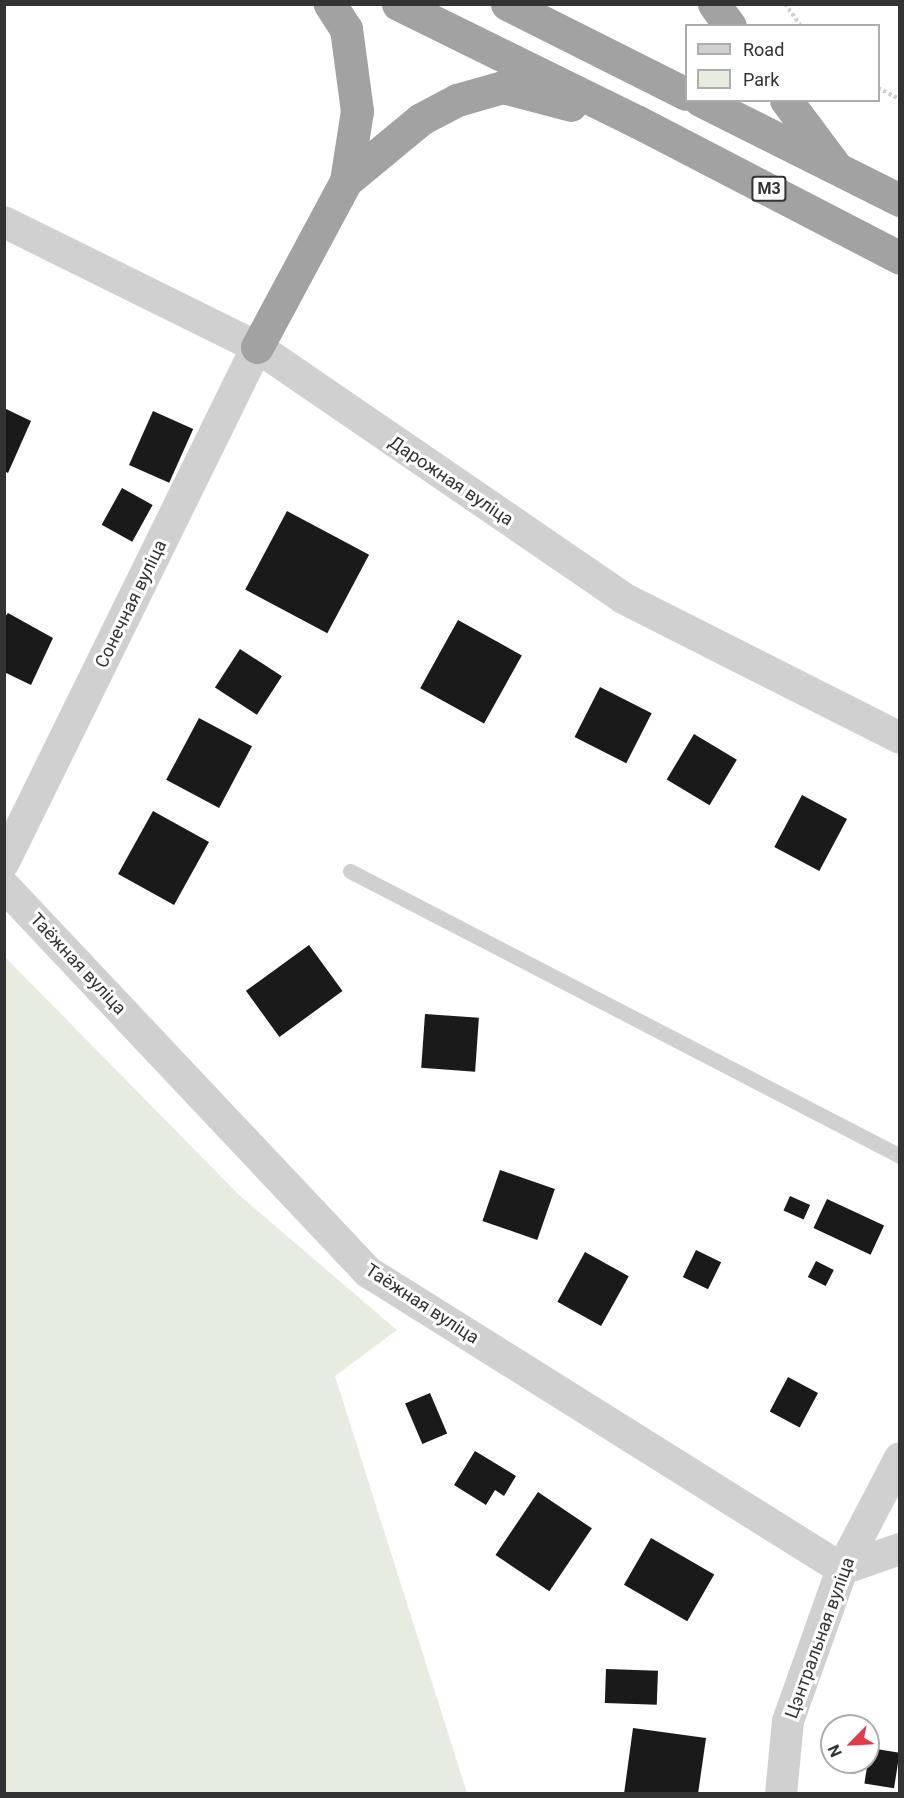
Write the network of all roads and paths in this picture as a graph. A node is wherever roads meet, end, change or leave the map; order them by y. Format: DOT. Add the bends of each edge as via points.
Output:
graph roads {
  1 [pos="330,4"];
  2 [pos="398,4"];
  3 [pos="507,4"];
  4 [pos="714,4"];
  5 [pos="785,4"];
  6 [pos="729,24"];
  7 [pos="800,24"];
  8 [pos="880,89"];
  9 [pos="685,93"];
  10 [pos="900,99"];
  11 [pos="704,102"];
  12 [pos="788,102"];
  13 [pos="638,122"];
  14 [pos="838,169"];
  15 [pos="346,181"];
  16 [pos="900,200"];
  17 [pos="4,222"];
  18 [pos="900,258"];
  19 [pos="257,347"];
  20 [pos="900,738"];
  21 [pos="4,862"];
  22 [pos="350,871"];
  23 [pos="4,886"];
  24 [pos="900,1156"];
  25 [pos="900,1458"];
  26 [pos="900,1549"];
  27 [pos="842,1569"];
  28 [pos="780,1794"];
  1 -- 15 [label="highway" via="346,28 357,111"];
  2 -- 13 [label="highway, М3"];
  3 -- 9 [label="highway"];
  4 -- 6 [label="highway"];
  5 -- 7 [label="path"];
  8 -- 10 [label="path"];
  11 -- 14 [label="highway"];
  12 -- 14 [label="highway"];
  13 -- 15 [label="highway" via="503,87 457,99 421,119"];
  13 -- 18 [label="highway, М3"];
  14 -- 16 [label="highway"];
  15 -- 19 [label="highway"];
  17 -- 19 [label="street, Дарожная вуліца"];
  19 -- 20 [label="street, Дарожная вуліца" via="623,598"];
  19 -- 21 [label="street, Сонечная вуліца"];
  22 -- 24 [label="lane"];
  23 -- 27 [label="street, Таёжная вуліца" via="368,1272"];
  25 -- 27 [label="street, Цэнтральная вуліца"];
  26 -- 27 [label="street"];
  27 -- 28 [label="street, Цэнтральная вуліца" via="788,1721"];
}
